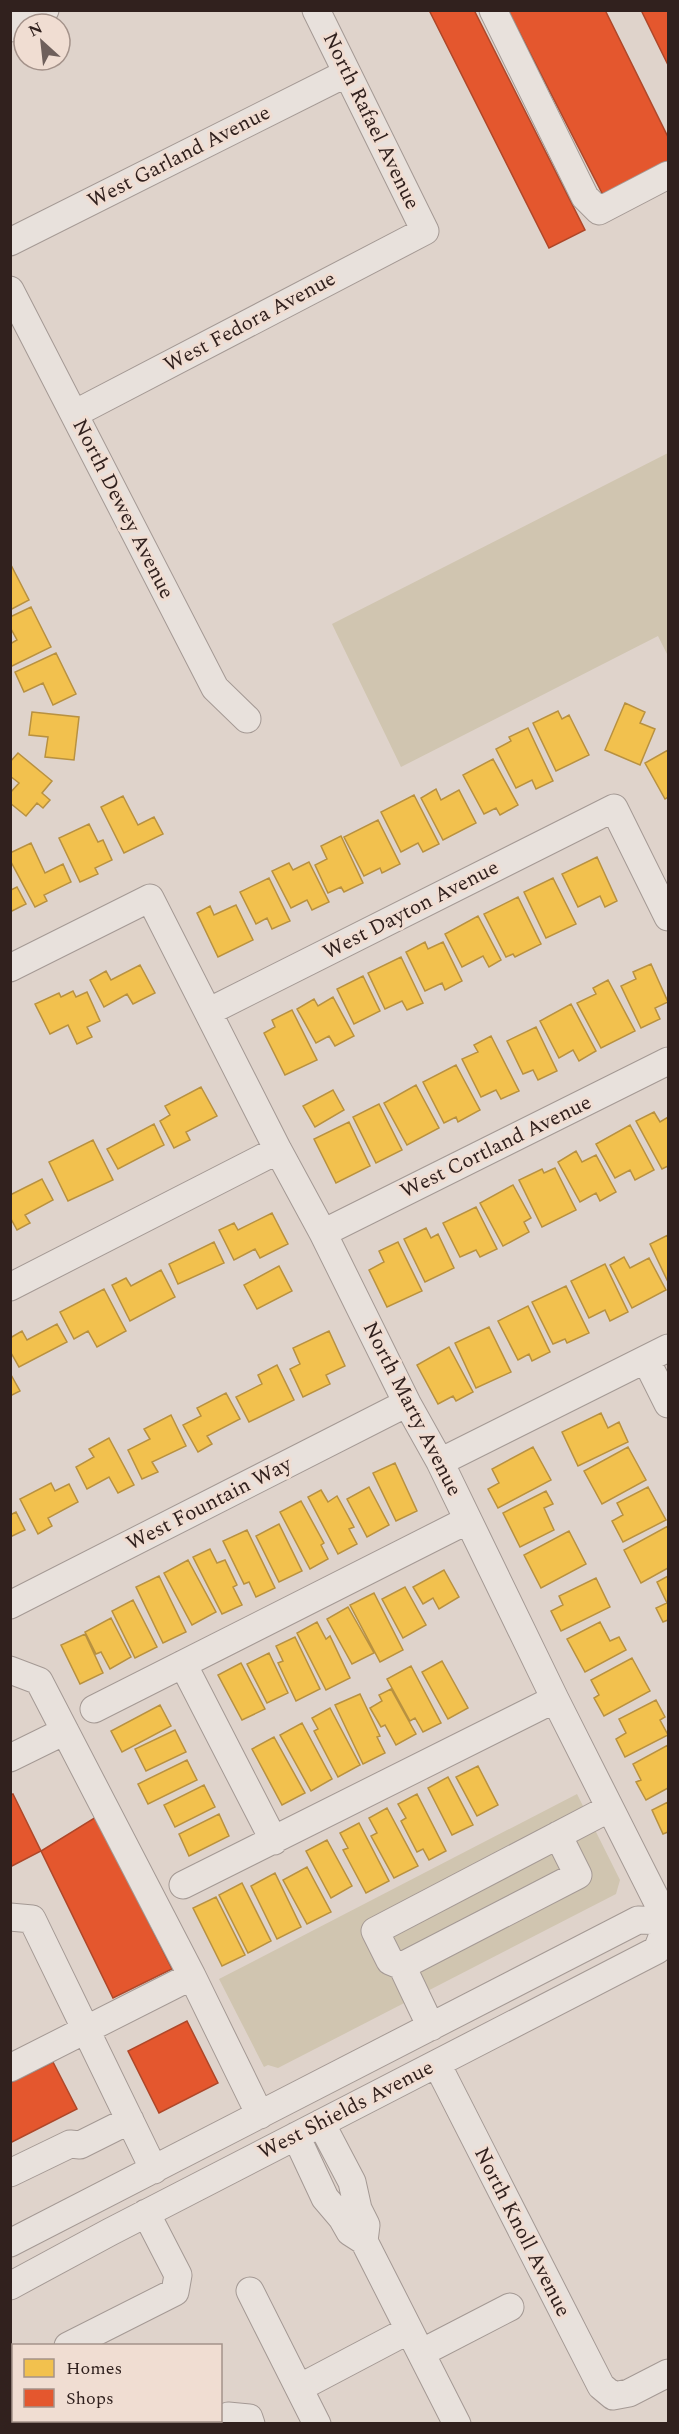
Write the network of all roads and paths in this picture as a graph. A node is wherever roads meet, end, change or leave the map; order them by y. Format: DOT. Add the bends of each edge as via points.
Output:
graph roads {
  1 [pos="45,10"];
  2 [pos="316,10"];
  3 [pos="493,10"];
  4 [pos="10,28"];
  5 [pos="347,73"];
  6 [pos="669,175"];
  7 [pos="425,231"];
  8 [pos="10,242"];
  9 [pos="10,290"];
  10 [pos="74,414"];
  11 [pos="247,719"];
  12 [pos="669,916"];
  13 [pos="10,968"];
  14 [pos="208,1012"];
  15 [pos="669,1061"];
  16 [pos="278,1150"];
  17 [pos="323,1233"];
  18 [pos="10,1287"];
  19 [pos="657,1354"];
  20 [pos="407,1403"];
  21 [pos="669,1404"];
  22 [pos="440,1462"];
  23 [pos="468,1520"];
  24 [pos="10,1605"];
  25 [pos="183,1664"];
  26 [pos="10,1670"];
  27 [pos="555,1699"];
  28 [pos="94,1709"];
  29 [pos="65,1731"];
  30 [pos="10,1758"];
  31 [pos="610,1808"];
  32 [pos="558,1835"];
  33 [pos="274,1841"];
  34 [pos="183,1885"];
  35 [pos="10,1917"];
  36 [pos="668,1922"];
  37 [pos="402,1966"];
  38 [pos="192,1976"];
  39 [pos="431,2027"];
  40 [pos="86,2029"];
  41 [pos="436,2064"];
  42 [pos="10,2068"];
  43 [pos="260,2115"];
  44 [pos="130,2120"];
  45 [pos="321,2123"];
  46 [pos="296,2136"];
  47 [pos="154,2170"];
  48 [pos="10,2173"];
  49 [pos="70,2213"];
  50 [pos="146,2213"];
  51 [pos="123,2226"];
  52 [pos="364,2241"];
  53 [pos="10,2243"];
  54 [pos="10,2260"];
  55 [pos="10,2286"];
  56 [pos="250,2291"];
  57 [pos="510,2307"];
  58 [pos="415,2341"];
  59 [pos="73,2344"];
  60 [pos="669,2373"];
  61 [pos="299,2388"];
  62 [pos="222,2419"];
  63 [pos="251,2424"];
  64 [pos="317,2424"];
  65 [pos="457,2424"];
  1 -- 4 [label="street"];
  2 -- 5 [label="street, North Rafael Avenue"];
  3 -- 6 [label="street" via="585,197 599,211"];
  5 -- 7 [label="street, North Rafael Avenue"];
  5 -- 8 [label="street, West Garland Avenue"];
  7 -- 10 [label="street, West Fedora Avenue"];
  9 -- 10 [label="street, North Dewey Avenue"];
  10 -- 11 [label="street, North Dewey Avenue" via="215,688"];
  12 -- 14 [label="street, West Dayton Avenue" via="614,808"];
  13 -- 14 [label="street, North Marty Avenue" via="150,898"];
  14 -- 16 [label="street, North Marty Avenue"];
  15 -- 17 [label="street, West Cortland Avenue"];
  16 -- 17 [label="street, North Marty Avenue"];
  16 -- 18 [label="street"];
  17 -- 20 [label="street, North Marty Avenue"];
  19 -- 21 [label="street"];
  19 -- 22 [label="street"];
  20 -- 22 [label="street, North Marty Avenue"];
  20 -- 24 [label="street, West Fountain Way"];
  22 -- 23 [label="street, North Marty Avenue"];
  23 -- 25 [label="street"];
  23 -- 27 [label="street, North Marty Avenue"];
  25 -- 28 [label="street"];
  25 -- 33 [label="street"];
  26 -- 29 [label="street" via="39,1681"];
  27 -- 31 [label="street, North Marty Avenue"];
  27 -- 33 [label="street"];
  29 -- 30 [label="street"];
  29 -- 38 [label="street"];
  31 -- 32 [label="street"];
  31 -- 36 [label="street, North Marty Avenue"];
  32 -- 37 [label="street" via="578,1875"];
  32 -- 37 [label="street" via="375,1930 390,1960"];
  33 -- 34 [label="street"];
  35 -- 40 [label="street" via="32,1919"];
  36 -- 39 [label="street, West Shields Avenue" via="638,1920"];
  36 -- 41 [label="street, West Shields Avenue" via="657,1950"];
  37 -- 39 [label="street"];
  38 -- 40 [label="street"];
  38 -- 43 [label="street"];
  39 -- 43 [label="street, West Shields Avenue"];
  40 -- 42 [label="street"];
  40 -- 44 [label="street"];
  41 -- 45 [label="street, West Shields Avenue"];
  41 -- 60 [label="street, North Knoll Avenue" via="601,2386 613,2396 629,2393"];
  43 -- 47 [label="street, West Shields Avenue"];
  43 -- 51 [label="street" via="247,2142 132,2203"];
  44 -- 47 [label="street"];
  44 -- 48 [label="street"];
  45 -- 46 [label="street, West Shields Avenue"];
  45 -- 52 [label="street" via="352,2182 366,2225"];
  46 -- 50 [label="street, West Shields Avenue"];
  46 -- 52 [label="street" via="325,2199 350,2232"];
  47 -- 49 [label="street, West Shields Avenue"];
  49 -- 53 [label="street, West Shields Avenue"];
  49 -- 54 [label="street" via="57,2236"];
  50 -- 51 [label="street, West Shields Avenue"];
  50 -- 59 [label="street" via="178,2275 175,2292"];
  51 -- 55 [label="street, West Shields Avenue"];
  52 -- 58 [label="street"];
  56 -- 61 [label="street"];
  57 -- 58 [label="street"];
  58 -- 61 [label="street"];
  58 -- 65 [label="street"];
  61 -- 64 [label="street"];
  62 -- 63 [label="street" via="249,2418"];
}
